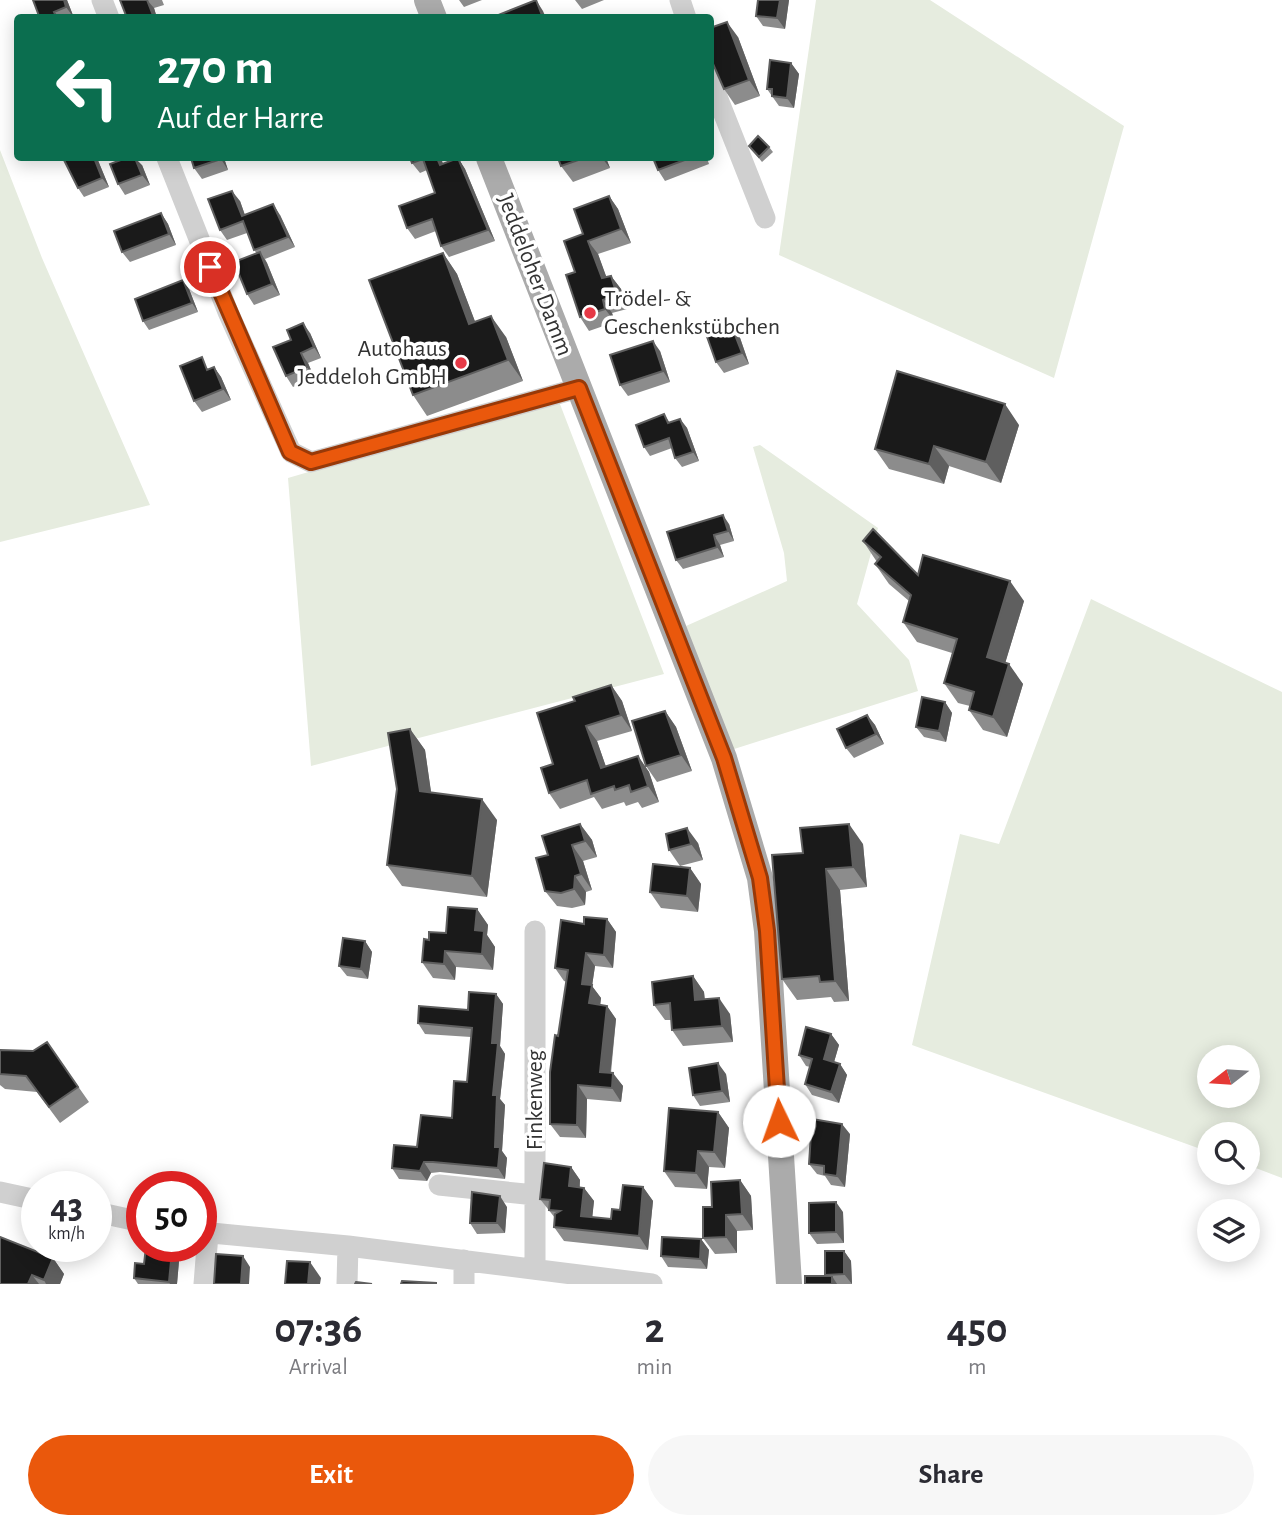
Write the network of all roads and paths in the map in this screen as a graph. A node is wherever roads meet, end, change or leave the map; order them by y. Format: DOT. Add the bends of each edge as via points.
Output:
graph roads {
  1 [pos="714,89"];
  2 [pos="168,161"];
  3 [pos="490,161"];
  4 [pos="765,218"];
  5 [pos="579,388"];
  6 [pos="535,931"];
  7 [pos="439,1185"];
  8 [pos="0,1192"];
  9 [pos="535,1195"];
  10 [pos="21,1197"];
  11 [pos="217,1234"];
  12 [pos="348,1246"];
  13 [pos="464,1260"];
  14 [pos="204,1262"];
  15 [pos="535,1269"];
  16 [pos="204,1284"];
  17 [pos="347,1284"];
  18 [pos="464,1284"];
  19 [pos="652,1284"];
  20 [pos="789,1284"];
  1 -- 4 [label="street"];
  2 -- 5 [label="street" via="290,452 311,462"];
  3 -- 5 [label="main road, Jeddeloher Damm"];
  5 -- 20 [label="main road, Jeddeloher Damm" via="724,758 760,878"];
  6 -- 9 [label="street, Finkenweg"];
  7 -- 9 [label="street"];
  8 -- 10 [label="street"];
  9 -- 15 [label="street, Finkenweg"];
  11 -- 12 [label="street"];
  12 -- 13 [label="street"];
  12 -- 17 [label="street"];
  13 -- 15 [label="street"];
  13 -- 18 [label="street"];
  14 -- 16 [label="street"];
  15 -- 19 [label="street"];
}
